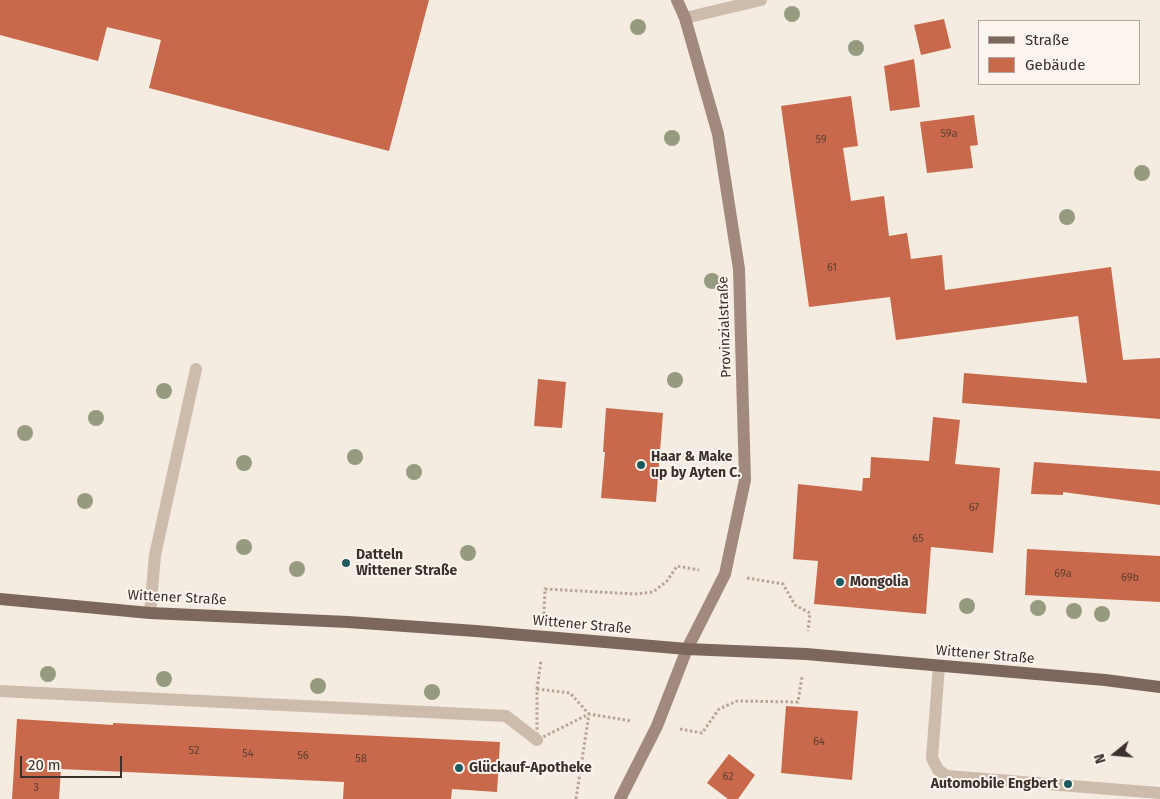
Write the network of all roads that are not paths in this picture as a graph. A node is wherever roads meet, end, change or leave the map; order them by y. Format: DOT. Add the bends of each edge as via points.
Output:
graph roads {
  1 [pos="677,0"];
  2 [pos="761,0"];
  3 [pos="685,18"];
  4 [pos="196,369"];
  5 [pos="0,599"];
  6 [pos="150,613"];
  7 [pos="687,649"];
  8 [pos="939,666"];
  9 [pos="1160,687"];
  10 [pos="0,691"];
  11 [pos="537,740"];
  12 [pos="1160,793"];
  13 [pos="620,799"];
  1 -- 3 [label="main road, Provinzialstraße"];
  2 -- 3 [label="street"];
  3 -- 7 [label="main road, Provinzialstraße" via="718,134 739,269 745,480 726,574"];
  4 -- 6 [label="street" via="155,555"];
  5 -- 6 [label="main road, Wittener Straße"];
  6 -- 7 [label="main road, Wittener Straße" via="456,629"];
  7 -- 8 [label="main road, Wittener Straße" via="806,654"];
  7 -- 13 [label="main road, Provinzialstraße" via="657,726"];
  8 -- 9 [label="main road, Wittener Straße"];
  8 -- 12 [label="street" via="932,758 938,770 947,776"];
  10 -- 11 [label="street" via="506,716"];
}
